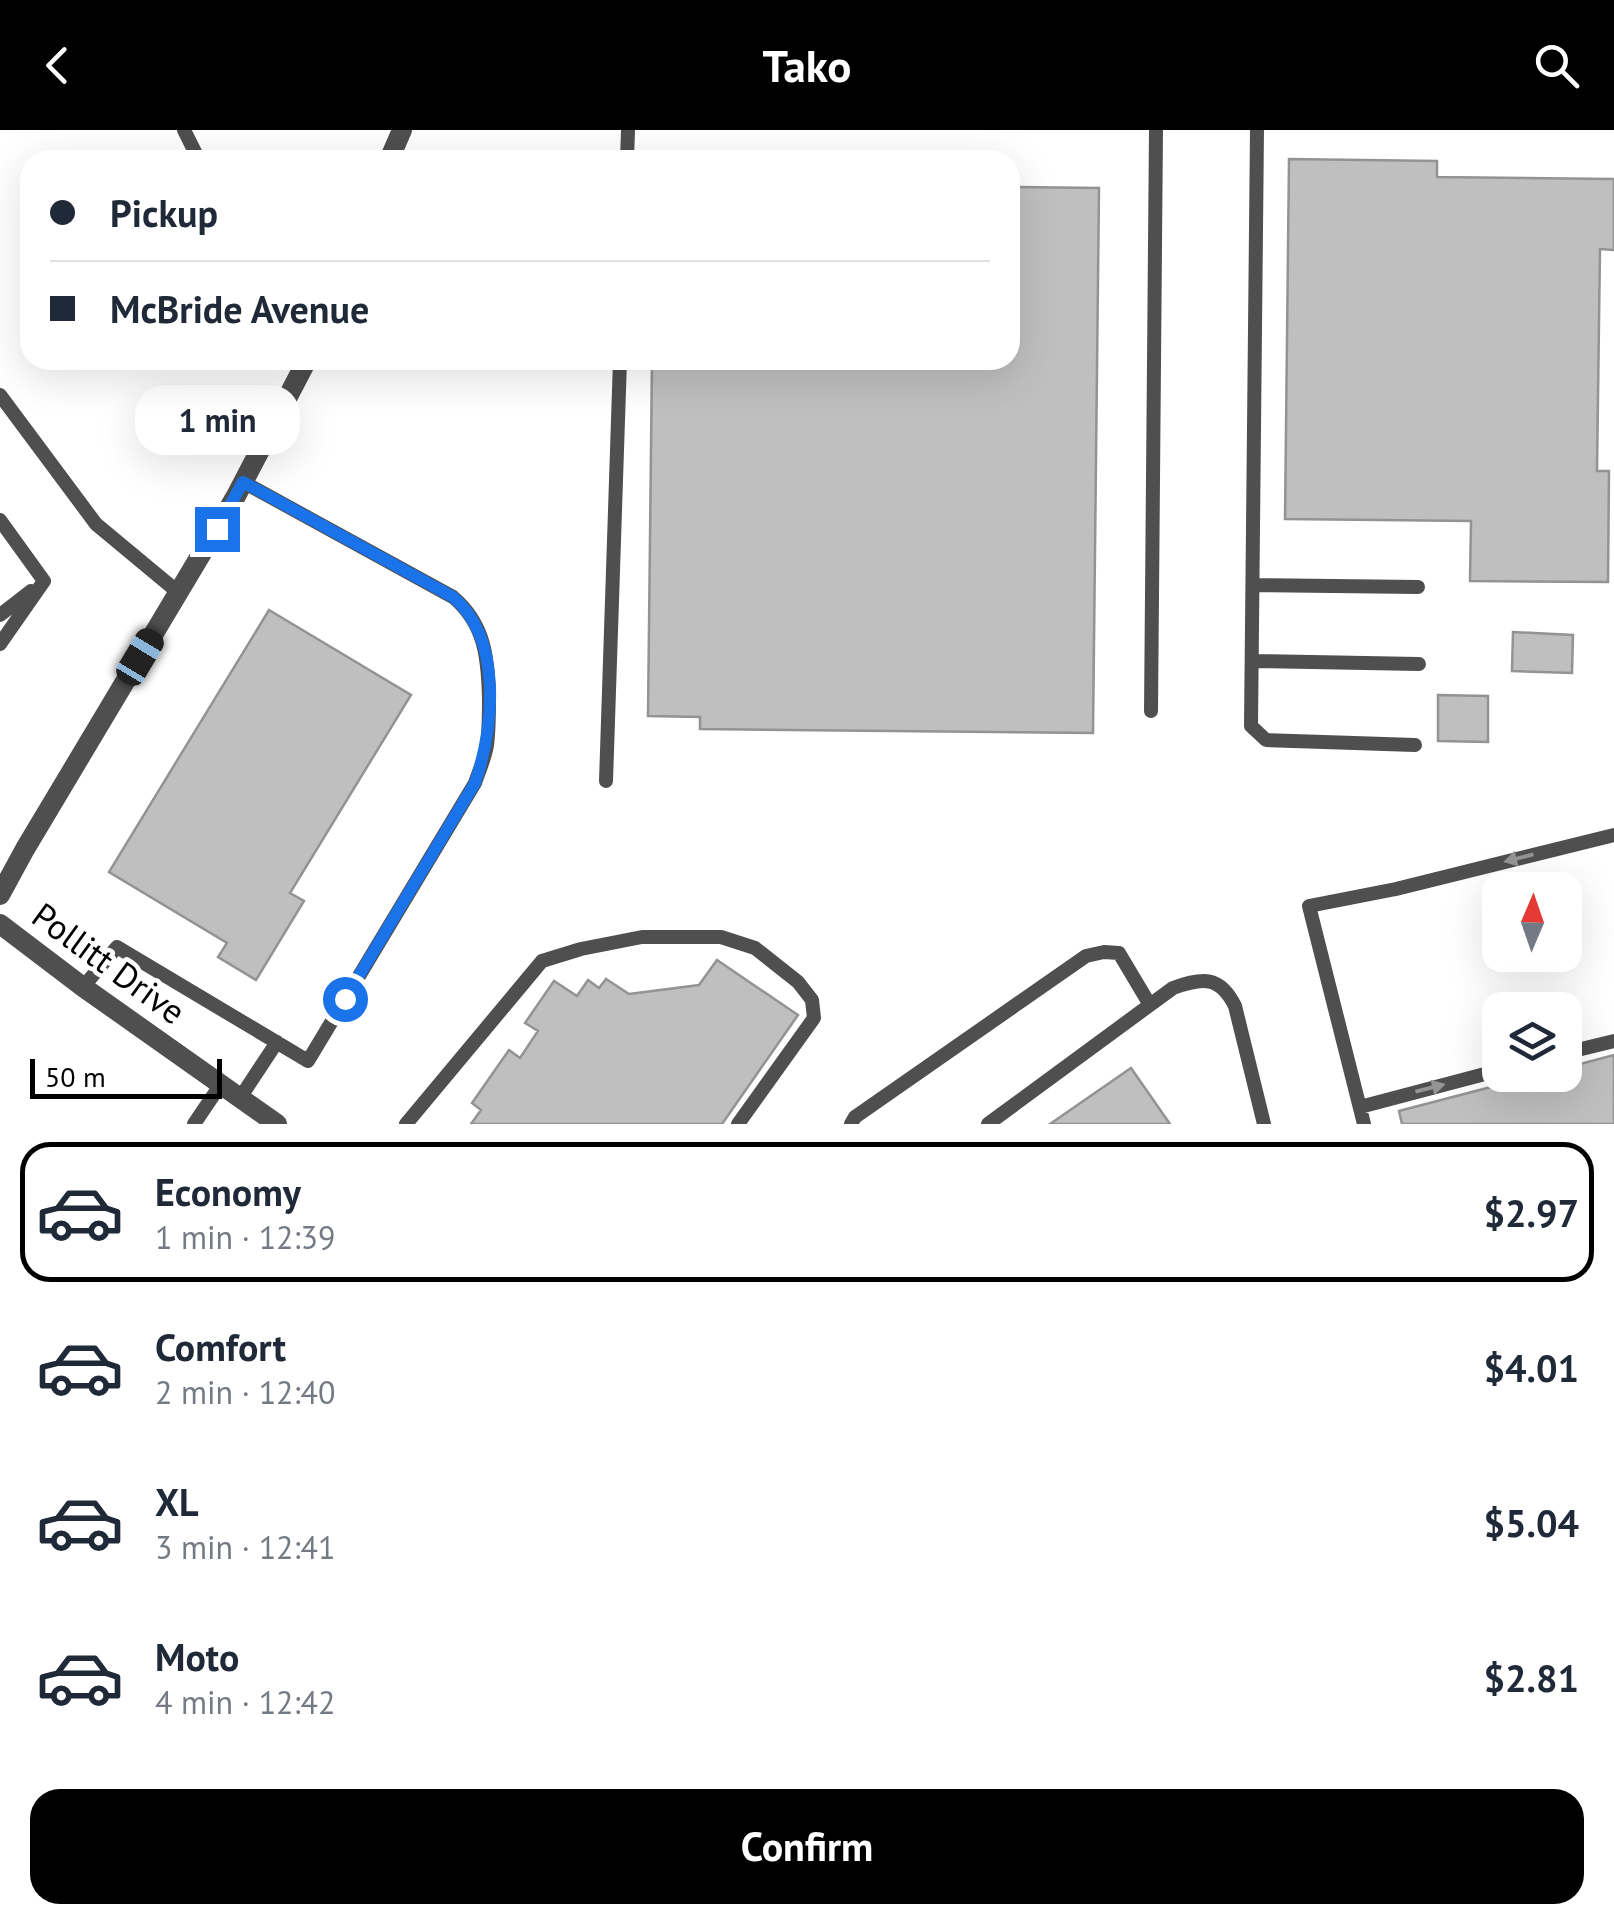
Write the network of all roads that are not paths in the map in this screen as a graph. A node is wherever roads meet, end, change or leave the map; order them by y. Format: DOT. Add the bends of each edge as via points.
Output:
graph roads {
  1 [pos="1156,130"];
  2 [pos="1257,130"];
  3 [pos="299,370"];
  4 [pos="620,370"];
  5 [pos="0,395"];
  6 [pos="243,482"];
  7 [pos="0,520"];
  8 [pos="44,581"];
  9 [pos="1253,584"];
  10 [pos="1418,587"];
  11 [pos="179,593"];
  12 [pos="0,614"];
  13 [pos="0,644"];
  14 [pos="1252,661"];
  15 [pos="1419,664"];
  16 [pos="1151,711"];
  17 [pos="1415,745"];
  18 [pos="606,781"];
  19 [pos="1614,835"];
  20 [pos="0,896"];
  21 [pos="0,924"];
  22 [pos="83,986"];
  23 [pos="1150,1005"];
  24 [pos="1614,1040"];
  25 [pos="276,1042"];
  26 [pos="1582,1048"];
  27 [pos="1482,1075"];
  28 [pos="221,1084"];
  29 [pos="240,1098"];
  30 [pos="1360,1107"];
  31 [pos="414,1121"];
  32 [pos="194,1124"];
  33 [pos="277,1124"];
  34 [pos="738,1124"];
  35 [pos="851,1124"];
  36 [pos="988,1124"];
  37 [pos="1264,1124"];
  38 [pos="1364,1124"];
  1 -- 16 [label="lane"];
  2 -- 9 [label="lane"];
  3 -- 6 [label="street"];
  4 -- 18 [label="lane"];
  5 -- 11 [label="lane" via="96,524"];
  6 -- 11 [label="street"];
  6 -- 25 [label="lane" via="453,597 473,619 488,664 486,749 475,783 308,1061"];
  7 -- 8 [label="lane"];
  8 -- 12 [label="lane"];
  8 -- 13 [label="lane"];
  9 -- 10 [label="lane"];
  9 -- 14 [label="lane"];
  11 -- 20 [label="street"];
  14 -- 15 [label="lane"];
  14 -- 17 [label="lane" via="1252,726 1266,740"];
  19 -- 30 [label="lane, one-way" via="1309,906"];
  21 -- 22 [label="street, Pollitt Drive"];
  22 -- 25 [label="lane" via="117,947"];
  22 -- 28 [label="street, Pollitt Drive"];
  23 -- 35 [label="lane" via="1119,952 1086,956"];
  23 -- 36 [label="lane"];
  23 -- 37 [label="lane" via="1193,980 1218,983 1228,992"];
  24 -- 26 [label="lane"];
  25 -- 29 [label="lane"];
  30 -- 27 [label="lane, one-way"];
  28 -- 29 [label="street, Pollitt Drive"];
  28 -- 32 [label="lane"];
  29 -- 33 [label="street, Pollitt Drive"];
  30 -- 38 [label="lane"];
  31 -- 34 [label="lane" via="542,961 642,937 695,935 756,948 812,1000 814,1018"];
}
